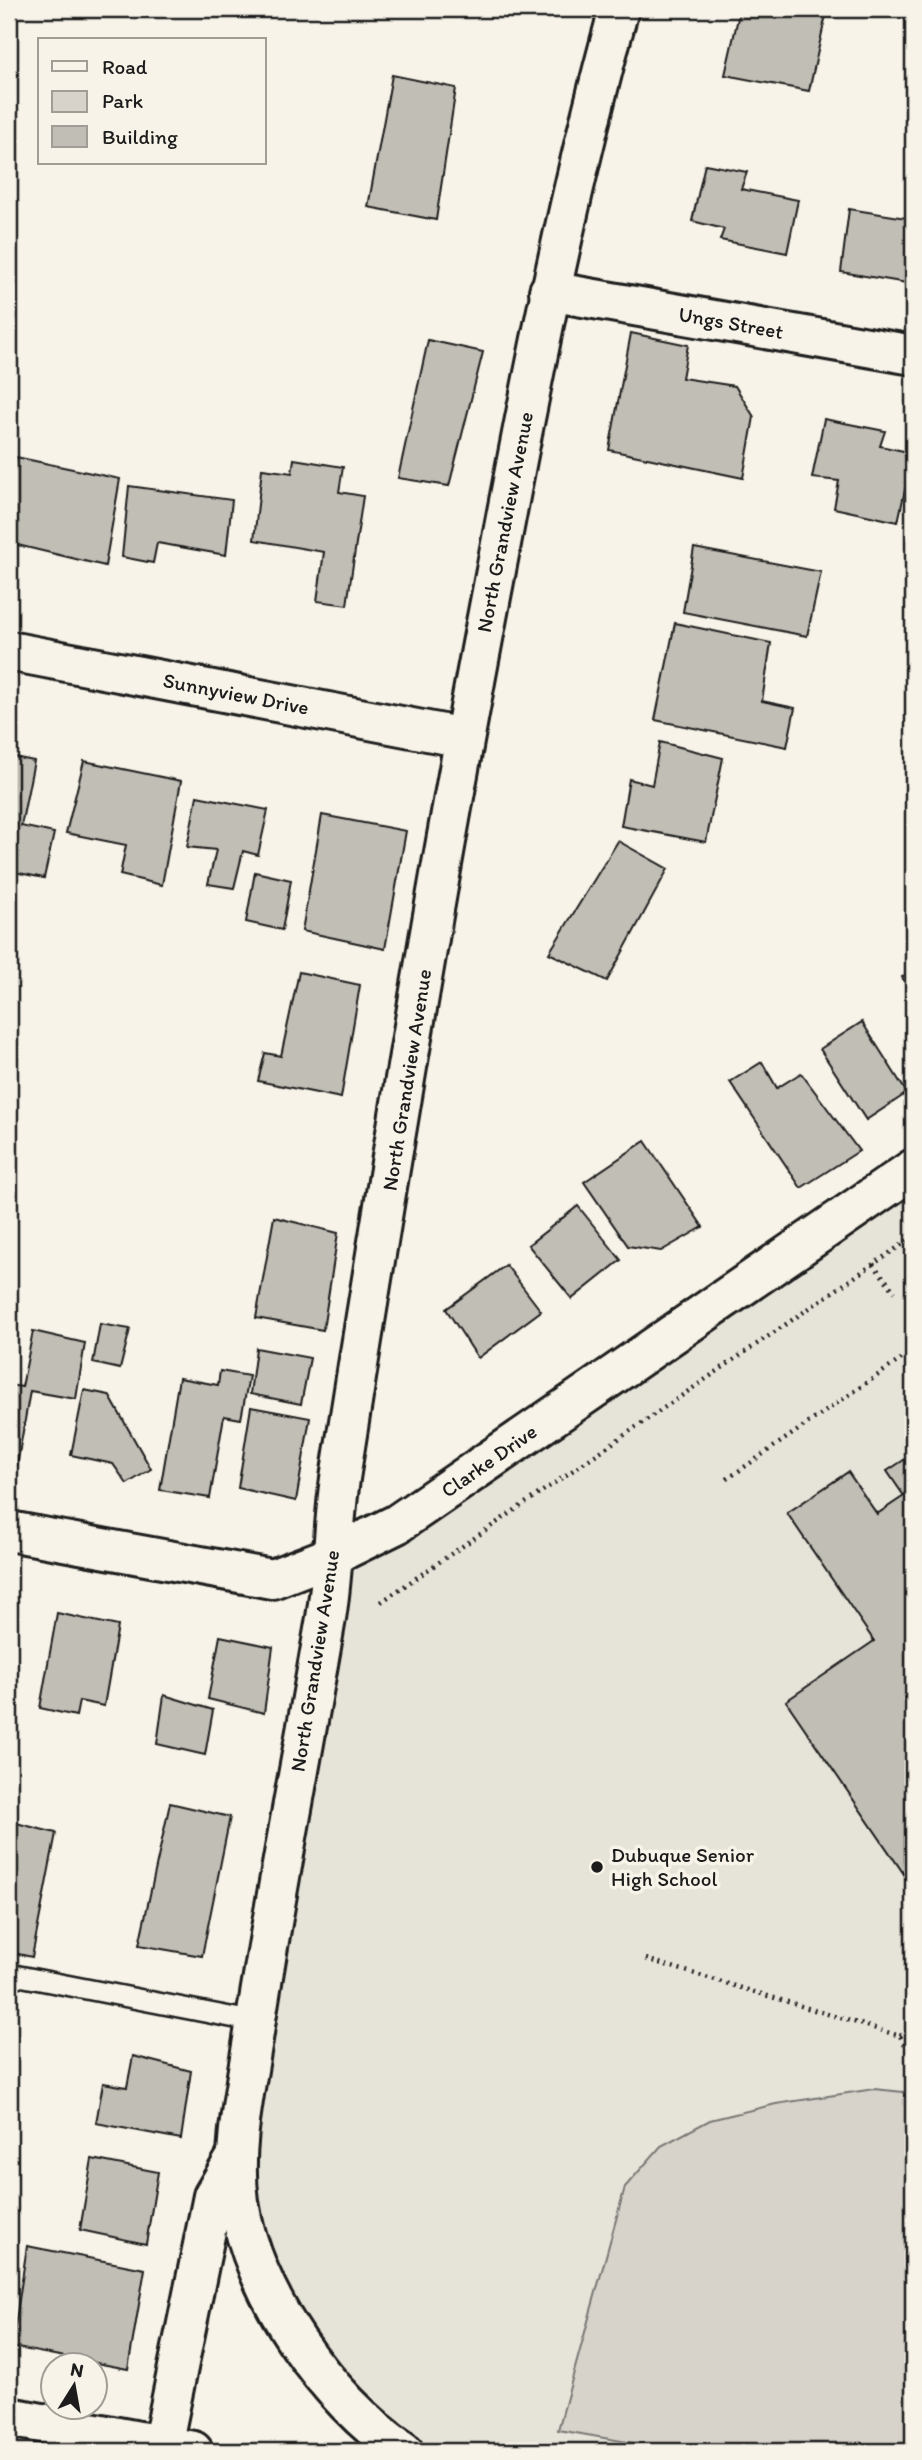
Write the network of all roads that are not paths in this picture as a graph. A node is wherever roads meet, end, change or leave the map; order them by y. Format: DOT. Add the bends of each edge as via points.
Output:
graph roads {
  1 [pos="619,9"];
  2 [pos="549,291"];
  3 [pos="913,355"];
  4 [pos="9,651"];
  5 [pos="464,738"];
  6 [pos="913,1169"];
  7 [pos="9,1531"];
  8 [pos="332,1556"];
  9 [pos="9,1974"];
  10 [pos="256,2022"];
  11 [pos="235,2159"];
  12 [pos="9,2417"];
  13 [pos="172,2449"];
  14 [pos="403,2451"];
  1 -- 2 [label="street, North Grandview Avenue"];
  2 -- 3 [label="street, Ungs Street"];
  2 -- 5 [label="street, North Grandview Avenue"];
  4 -- 5 [label="street, Sunnyview Drive"];
  5 -- 8 [label="street, North Grandview Avenue" via="340,1482"];
  6 -- 8 [label="street, Clarke Drive" via="397,1524"];
  7 -- 8 [label="street, Clarke Drive" via="272,1579"];
  8 -- 10 [label="street, North Grandview Avenue" via="327,1614"];
  9 -- 10 [label="lane"];
  10 -- 11 [label="street, North Grandview Avenue"];
  11 -- 13 [label="street, North Grandview Avenue" via="213,2196"];
  11 -- 14 [label="street, North Grandview Avenue" via="240,2210 267,2291 307,2358 385,2439"];
  12 -- 13 [label="street"];
}
